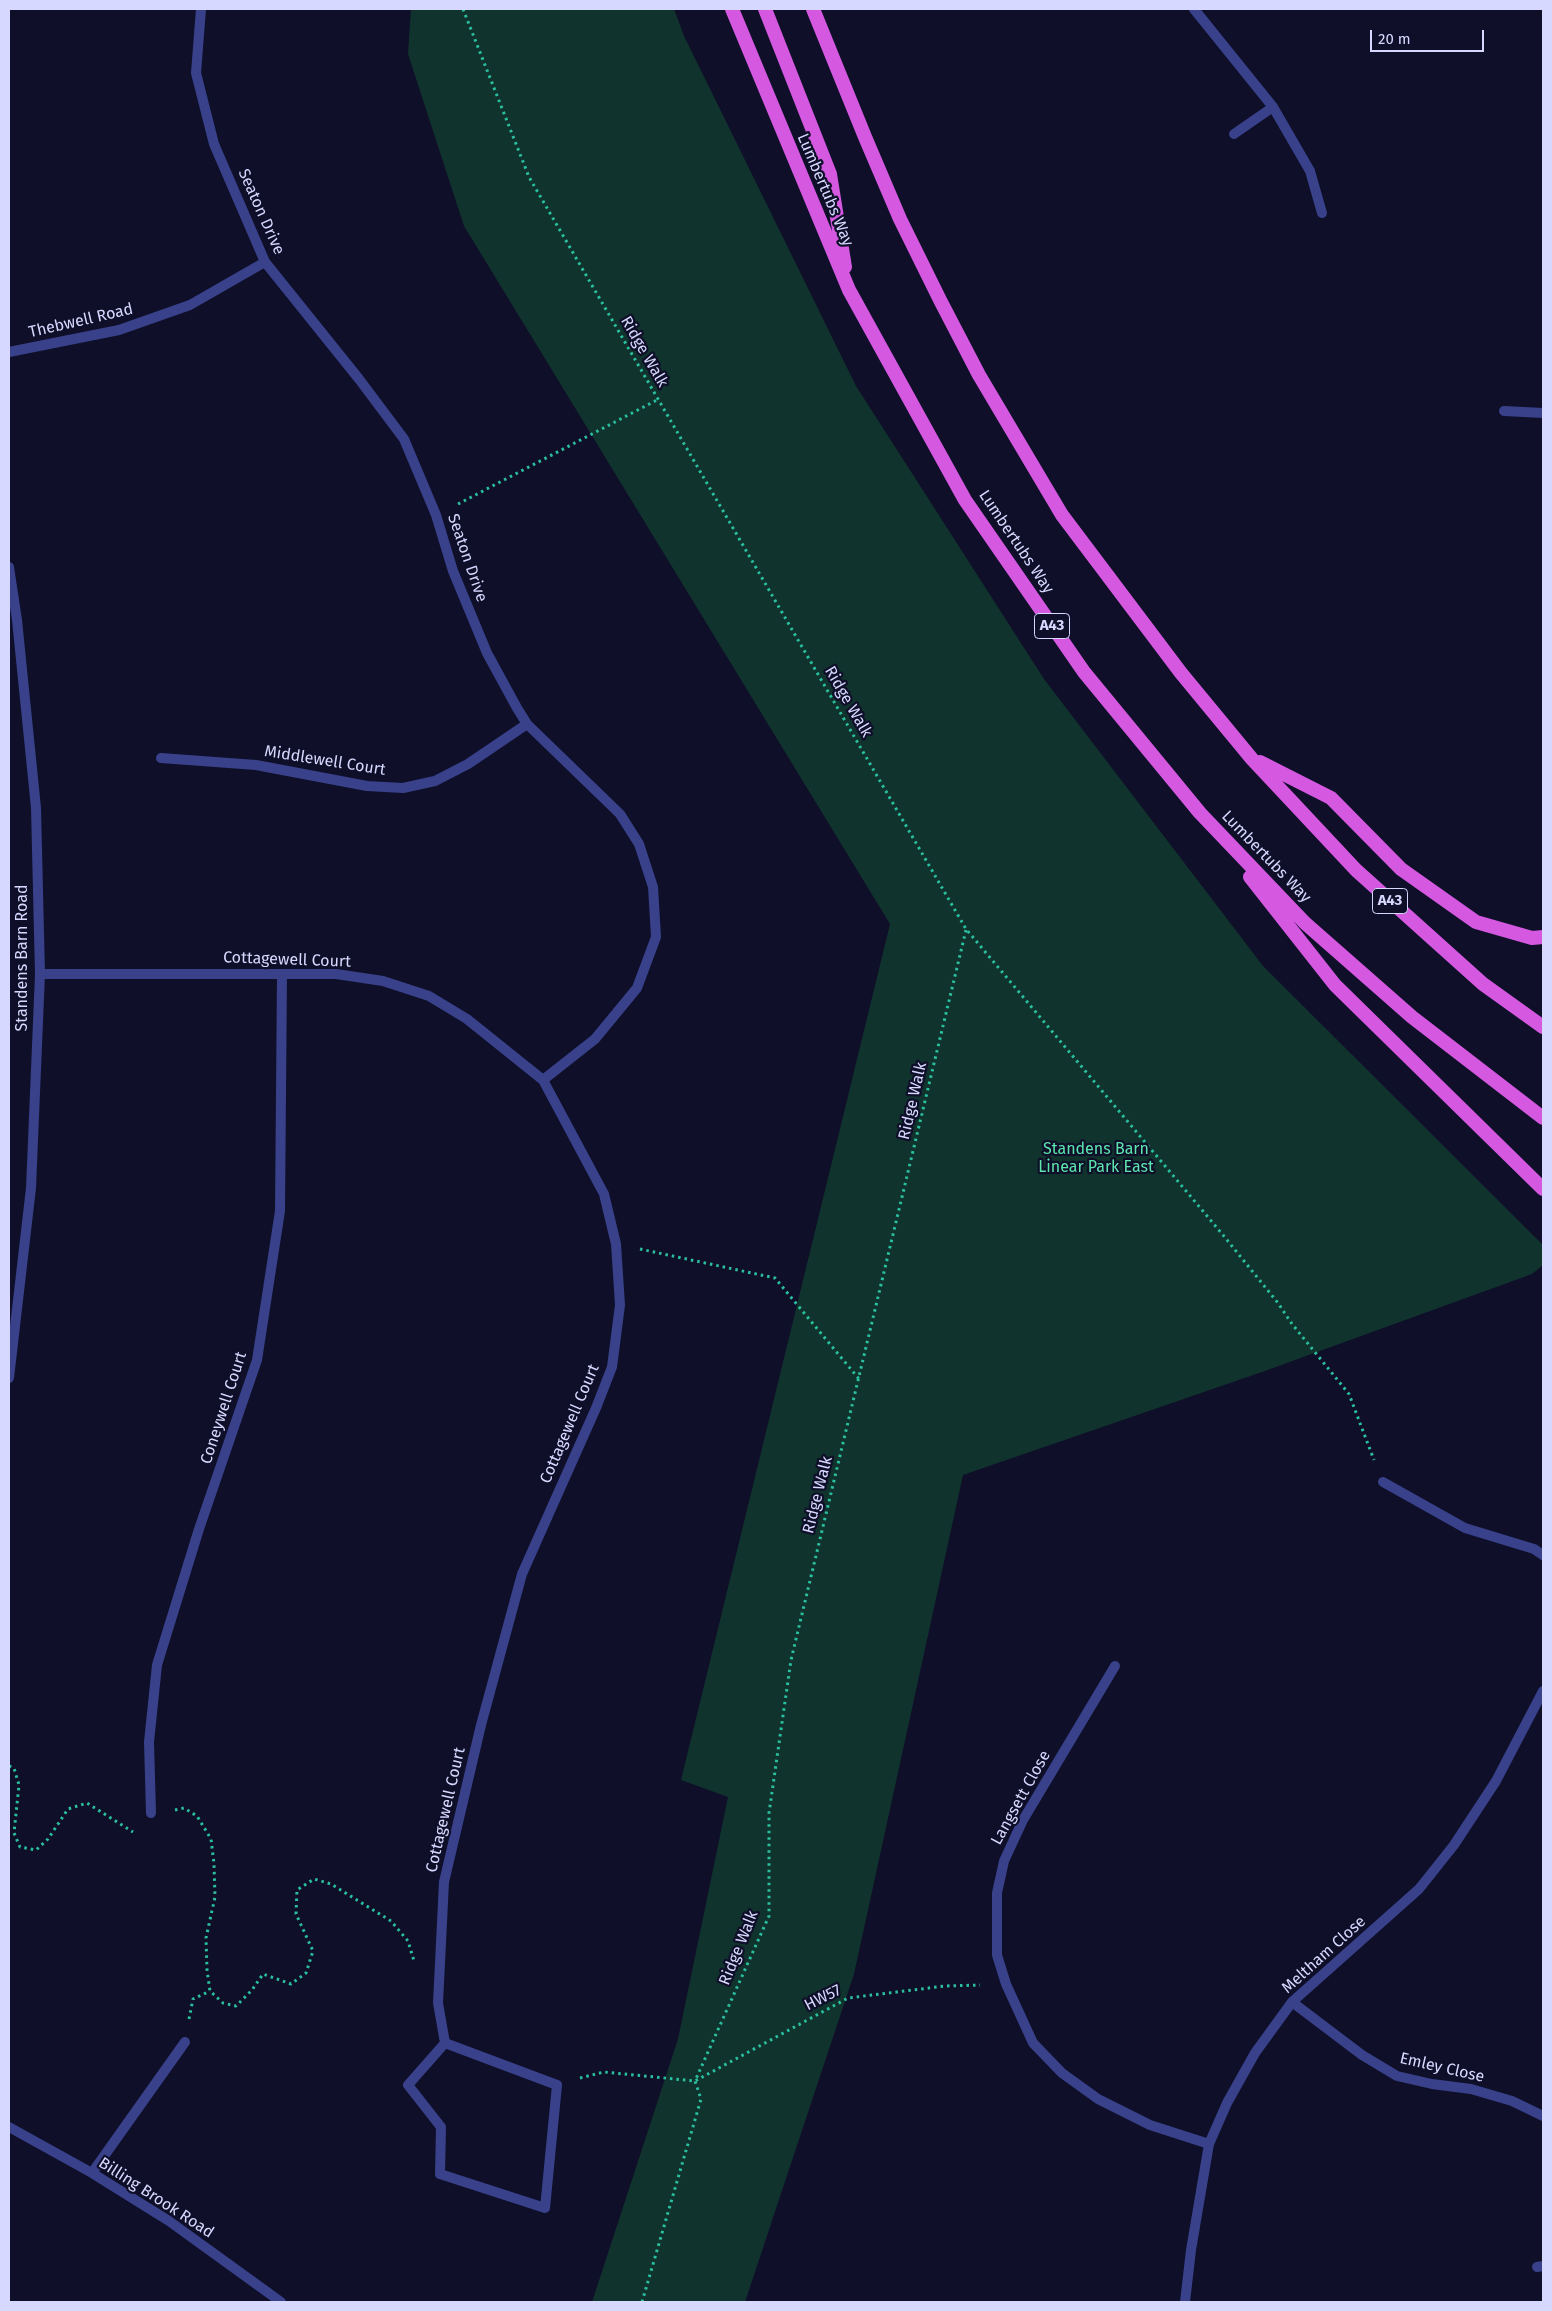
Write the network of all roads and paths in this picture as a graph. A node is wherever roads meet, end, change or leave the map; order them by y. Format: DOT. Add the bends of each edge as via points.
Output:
graph roads {
  1 [pos="201,9"];
  2 [pos="463,9"];
  3 [pos="725,9"];
  4 [pos="732,9"];
  5 [pos="765,9"];
  6 [pos="813,9"];
  7 [pos="1194,9"];
  8 [pos="743,39"];
  9 [pos="1272,107"];
  10 [pos="1234,134"];
  11 [pos="1322,213"];
  12 [pos="265,262"];
  13 [pos="849,290"];
  14 [pos="9,352"];
  15 [pos="657,400"];
  16 [pos="1504,411"];
  17 [pos="1543,413"];
  18 [pos="436,515"];
  19 [pos="9,567"];
  20 [pos="13,621"];
  21 [pos="527,724"];
  22 [pos="161,758"];
  23 [pos="1252,759"];
  24 [pos="1200,813"];
  25 [pos="966,929"];
  26 [pos="1543,937"];
  27 [pos="40,974"];
  28 [pos="282,974"];
  29 [pos="1543,1028"];
  30 [pos="543,1080"];
  31 [pos="1543,1118"];
  32 [pos="1543,1189"];
  33 [pos="616,1244"];
  34 [pos="9,1376"];
  35 [pos="859,1379"];
  36 [pos="1383,1482"];
  37 [pos="1543,1555"];
  38 [pos="1115,1666"];
  39 [pos="1543,1691"];
  40 [pos="9,1766"];
  41 [pos="151,1813"];
  42 [pos="1006,1984"];
  43 [pos="210,1991"];
  44 [pos="1292,2002"];
  45 [pos="438,2003"];
  46 [pos="185,2042"];
  47 [pos="445,2042"];
  48 [pos="695,2081"];
  49 [pos="557,2085"];
  50 [pos="1543,2116"];
  51 [pos="9,2127"];
  52 [pos="1209,2144"];
  53 [pos="92,2173"];
  54 [pos="281,2302"];
  55 [pos="642,2302"];
  56 [pos="1185,2302"];
  1 -- 12 [label="street, Seaton Drive" via="196,73 214,144"];
  2 -- 15 [label="path, Ridge Walk" via="529,177"];
  3 -- 8 [label="highway"];
  4 -- 8 [label="highway, Lumbertubs Way / A43"];
  5 -- 13 [label="highway" via="830,174"];
  6 -- 23 [label="highway, A43" via="900,219 979,375 1062,515 1169,657"];
  7 -- 9 [label="street"];
  8 -- 13 [label="highway, Lumbertubs Way / A43"];
  9 -- 10 [label="street"];
  9 -- 11 [label="street" via="1310,171"];
  12 -- 14 [label="street, Thebwell Road" via="190,305 119,330"];
  12 -- 18 [label="street, Seaton Drive" via="404,439"];
  13 -- 24 [label="highway, Lumbertubs Way / A43" via="965,500 1084,672"];
  15 -- 18 [label="path"];
  15 -- 25 [label="path, Ridge Walk"];
  16 -- 17 [label="street"];
  18 -- 21 [label="street, Seaton Drive" via="453,571 487,653"];
  19 -- 20 [label="street, Standens Barn Road"];
  20 -- 27 [label="street, Standens Barn Road" via="36,808"];
  21 -- 22 [label="street, Middlewell Court" via="468,764 435,781 403,788 367,786 256,765"];
  21 -- 30 [label="street, Seaton Drive" via="620,814 639,844 653,887 656,937 637,988 595,1038"];
  23 -- 26 [label="highway" via="1331,798 1402,869 1476,922 1532,938"];
  23 -- 29 [label="highway, A43" via="1356,870 1483,984"];
  24 -- 31 [label="highway, Lumbertubs Way / A43" via="1312,930 1412,1017"];
  24 -- 32 [label="highway" via="1335,985"];
  25 -- 35 [label="path, Ridge Walk"];
  25 -- 36 [label="path" via="1223,1235 1349,1394"];
  27 -- 28 [label="street, Cottagewell Court"];
  27 -- 34 [label="street, Standens Barn Road" via="31,1188"];
  28 -- 30 [label="street, Cottagewell Court" via="383,981 429,996 467,1019"];
  28 -- 41 [label="street, Coneywell Court" via="280,1211 257,1360 157,1665 149,1742"];
  30 -- 33 [label="street, Cottagewell Court" via="604,1194"];
  33 -- 35 [label="path" via="775,1278"];
  33 -- 45 [label="street, Cottagewell Court" via="620,1305 612,1366 522,1574 481,1725 444,1882"];
  35 -- 48 [label="path, Ridge Walk" via="791,1660 769,1813 768,1916"];
  36 -- 37 [label="street" via="1465,1528 1534,1549"];
  38 -- 42 [label="street, Langsett Close" via="1023,1820 1004,1861 997,1893 997,1956"];
  39 -- 44 [label="street, Meltham Close" via="1496,1781 1454,1845 1419,1889"];
  40 -- 41 [label="path" via="14,1768 19,1785 14,1833 20,1847 36,1850 48,1840 68,1809 87,1803 138,1836"];
  41 -- 43 [label="path" via="184,1808 197,1816 211,1839 215,1897 206,1938"];
  42 -- 48 [label="path, HW57" via="945,1986 848,1998"];
  42 -- 52 [label="street, Langsett Close" via="1033,2043 1062,2073 1098,2099 1150,2125"];
  43 -- 45 [label="path" via="223,2003 236,2006 263,1974 291,1984 306,1973 313,1951 296,1914 297,1890 314,1879 331,1884 391,1921 408,1941 428,1997"];
  43 -- 46 [label="path" via="193,1999"];
  44 -- 50 [label="street, Emley Close" via="1362,2055 1397,2076 1471,2090 1512,2102"];
  44 -- 52 [label="street, Meltham Close" via="1254,2053"];
  45 -- 47 [label="street, Cottagewell Court"];
  46 -- 53 [label="street"];
  47 -- 49 [label="street"];
  47 -- 49 [label="street" via="408,2084 441,2127 440,2174 545,2208"];
  48 -- 49 [label="path" via="604,2072"];
  48 -- 55 [label="path" via="701,2099"];
  51 -- 53 [label="street, Billing Brook Road"];
  52 -- 56 [label="street, Meltham Close" via="1190,2250"];
  53 -- 54 [label="street, Billing Brook Road" via="169,2221"];
}
